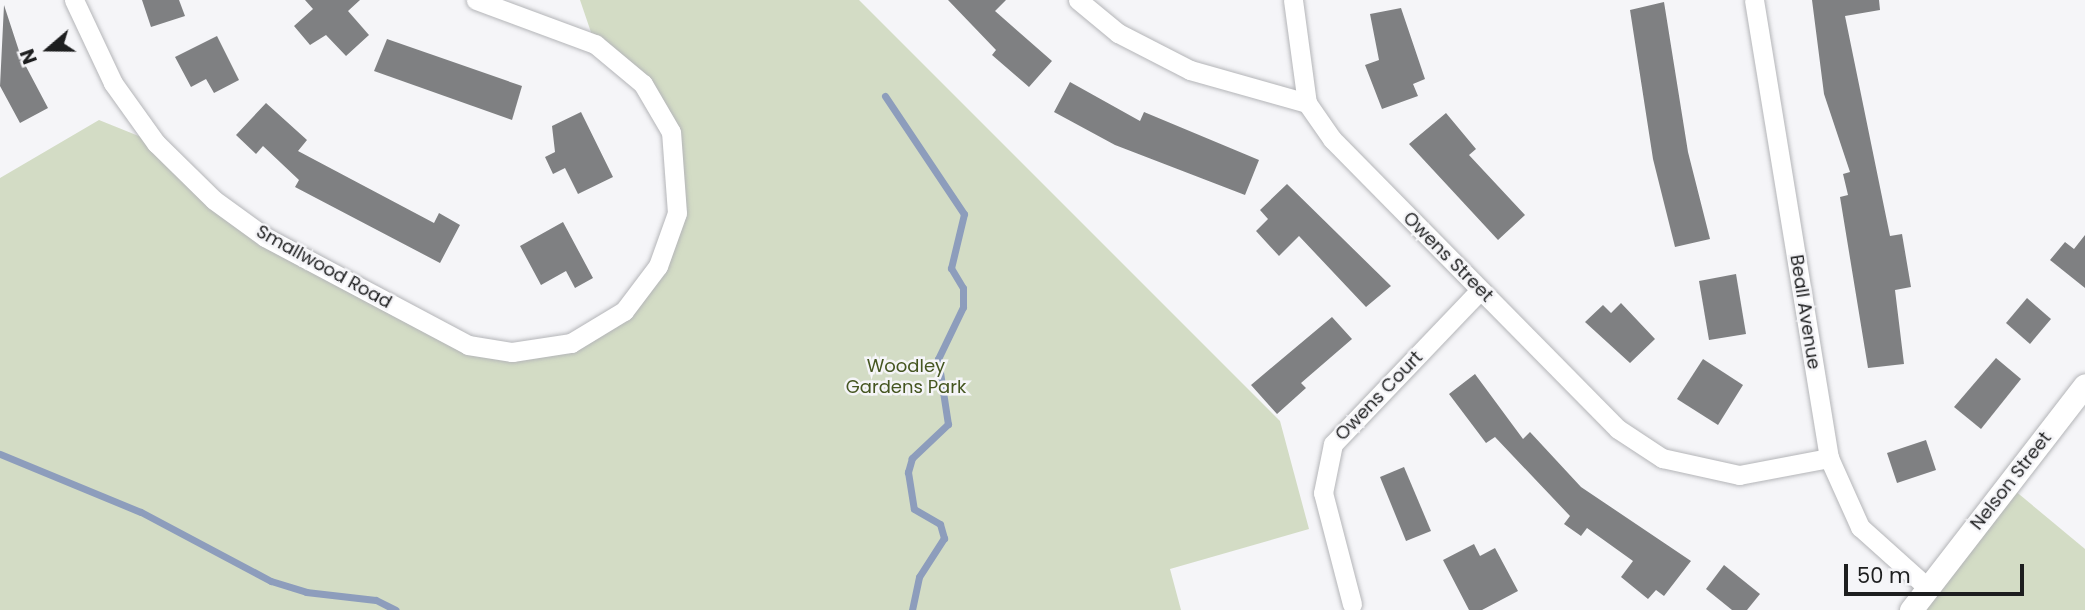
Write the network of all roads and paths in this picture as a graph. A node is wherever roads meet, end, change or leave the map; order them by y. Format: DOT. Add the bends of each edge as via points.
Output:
graph roads {
  1 [pos="74,0"];
  2 [pos="476,0"];
  3 [pos="1077,0"];
  4 [pos="1293,0"];
  5 [pos="1754,0"];
  6 [pos="1307,103"];
  7 [pos="1480,290"];
  8 [pos="2085,385"];
  9 [pos="1829,458"];
  10 [pos="1928,589"];
  11 [pos="1352,604"];
  12 [pos="1911,610"];
  1 -- 2 [label="street, Smallwood Road" via="113,83 156,143 214,200 265,237 468,345 512,352 571,343 624,311 658,266 677,213 677,158 671,132 643,84 595,44"];
  3 -- 6 [label="street" via="1118,33 1190,69"];
  4 -- 6 [label="street"];
  5 -- 9 [label="street, Beall Avenue"];
  6 -- 7 [label="street, Owens Street" via="1332,139"];
  7 -- 9 [label="street, Owens Street" via="1618,429 1662,458 1739,475"];
  7 -- 11 [label="street, Owens Court" via="1333,444 1323,493"];
  8 -- 10 [label="street, Nelson Street"];
  9 -- 10 [label="street, Beall Avenue" via="1860,527"];
  10 -- 12 [label="street, Nelson Street"];
}
